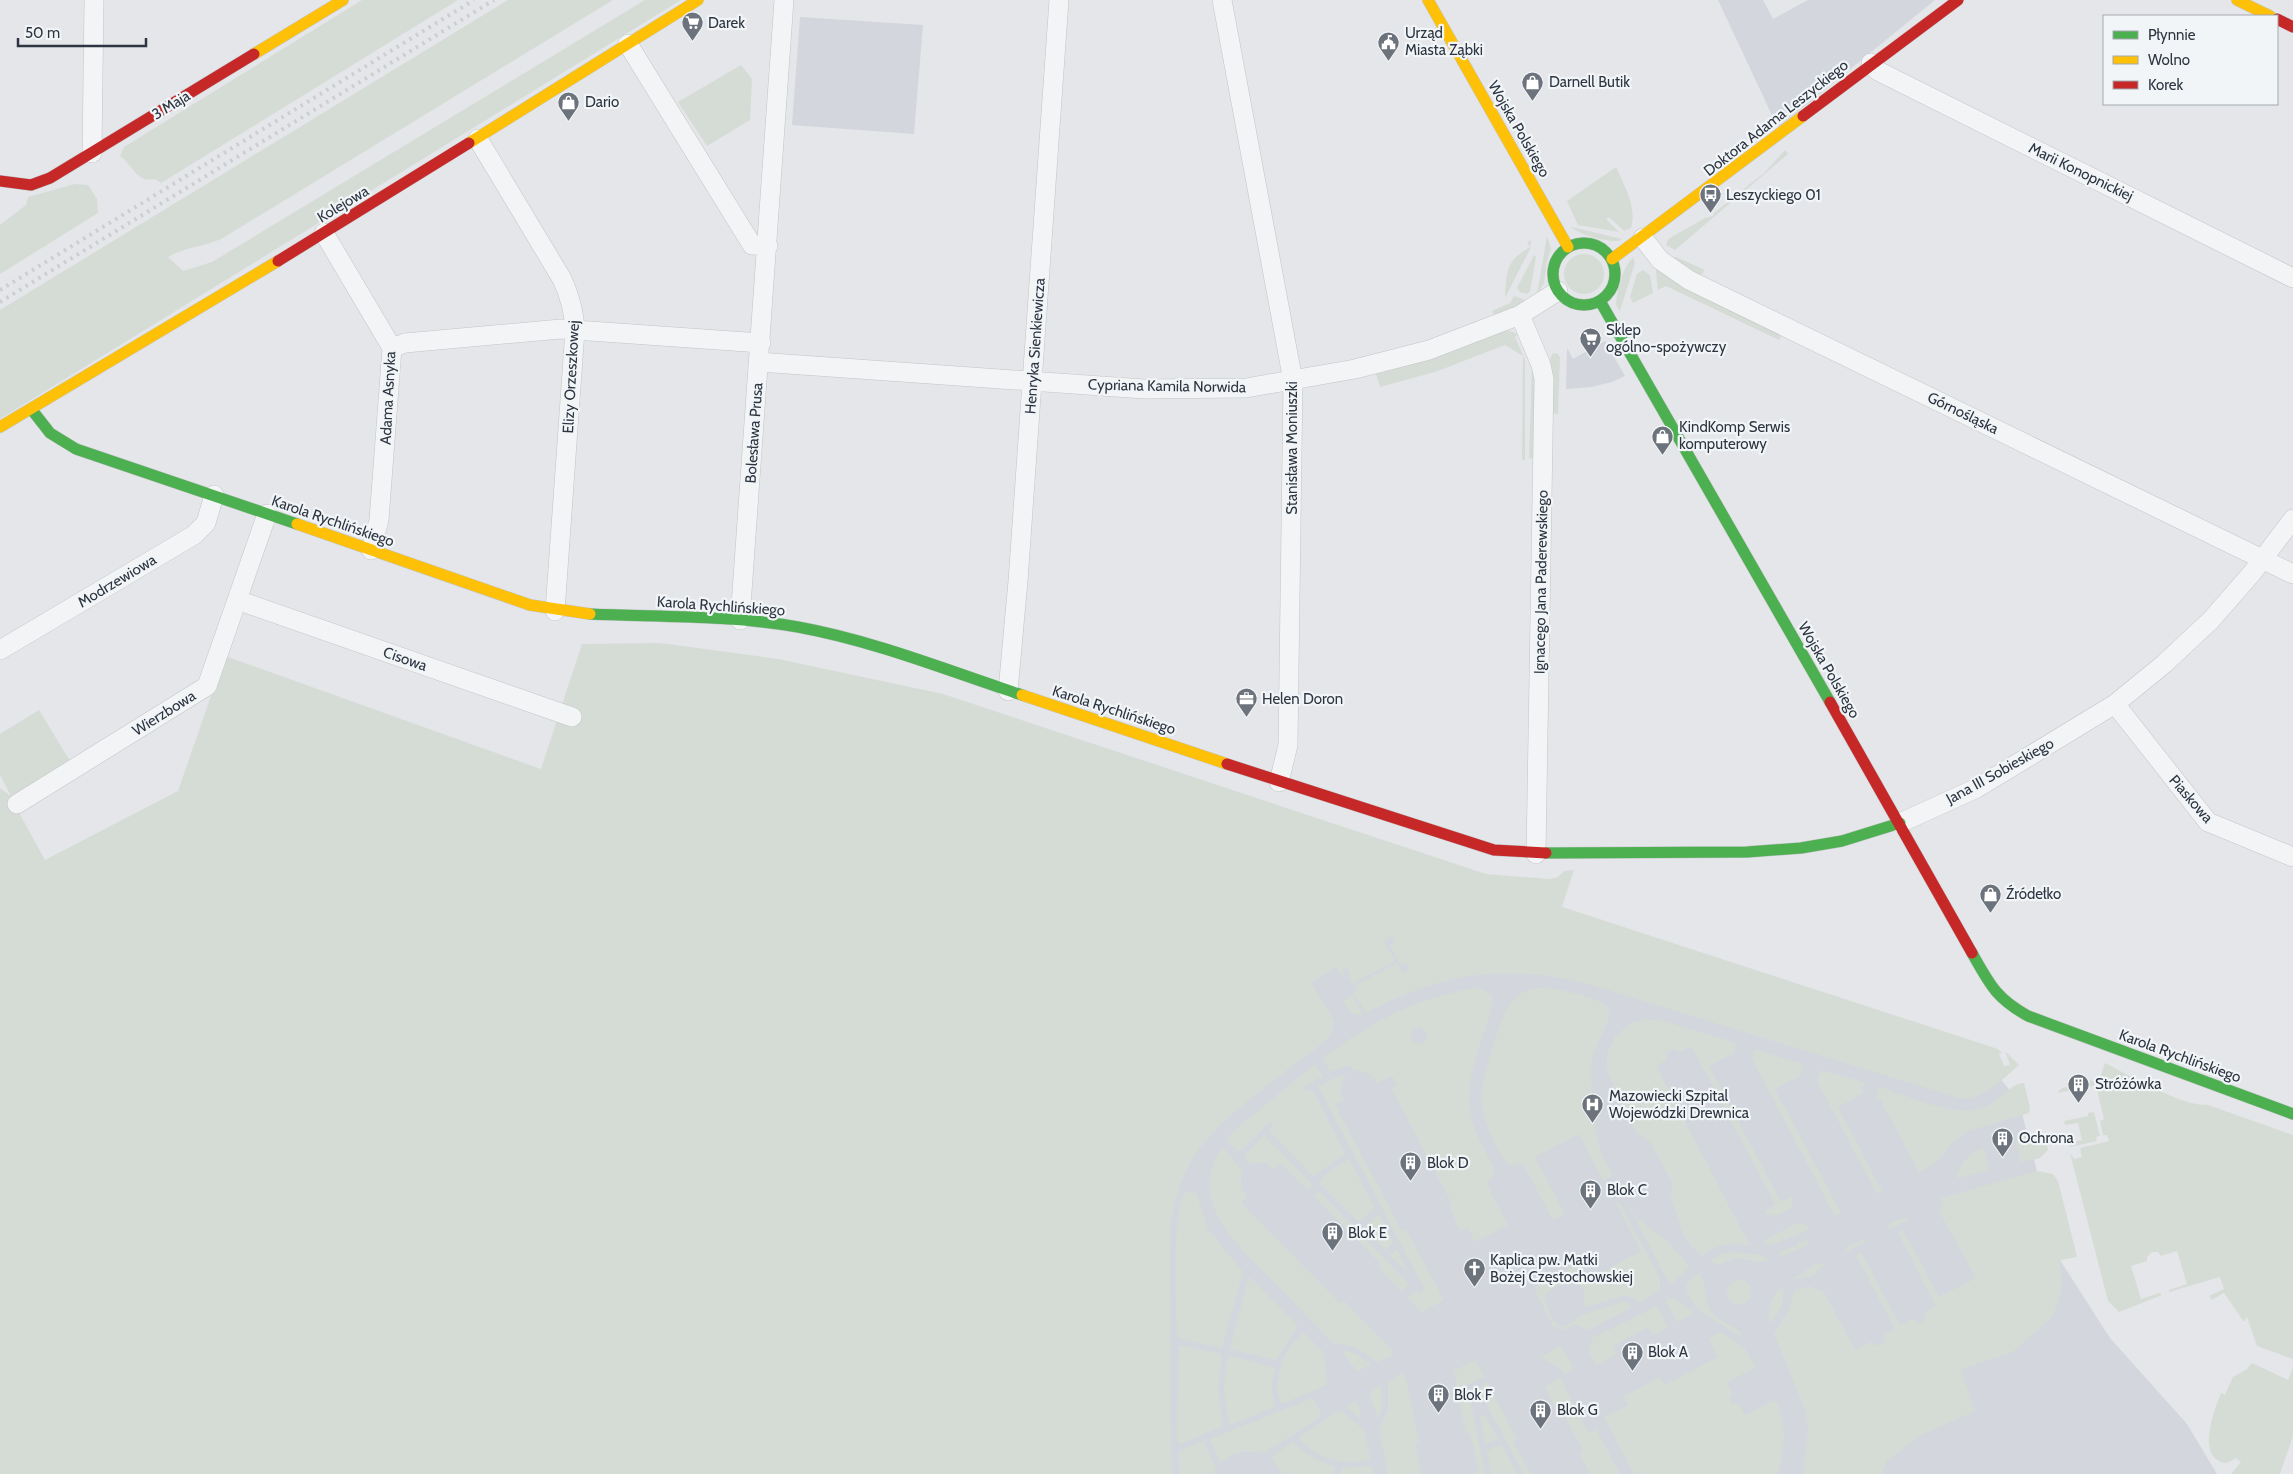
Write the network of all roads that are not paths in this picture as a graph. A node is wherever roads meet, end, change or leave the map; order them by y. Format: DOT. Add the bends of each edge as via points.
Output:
graph roads {
  1 [pos="94,0"];
  2 [pos="344,0"];
  3 [pos="698,0"];
  4 [pos="784,0"];
  5 [pos="1059,0"];
  6 [pos="1222,0"];
  7 [pos="1428,0"];
  8 [pos="1958,0"];
  9 [pos="2237,0"];
  10 [pos="2268,15"];
  11 [pos="2278,20"];
  12 [pos="2293,27"];
  13 [pos="628,44"];
  14 [pos="1872,63"];
  15 [pos="478,139"];
  16 [pos="92,153"];
  17 [pos="1,186"];
  18 [pos="324,233"];
  19 [pos="1643,238"];
  20 [pos="768,246"];
  21 [pos="1568,247"];
  22 [pos="1612,260"];
  23 [pos="2293,278"];
  24 [pos="1558,291"];
  25 [pos="1600,301"];
  26 [pos="1520,315"];
  27 [pos="575,330"];
  28 [pos="761,343"];
  29 [pos="392,348"];
  30 [pos="759,362"];
  31 [pos="1033,381"];
  32 [pos="1293,382"];
  33 [pos="32,410"];
  34 [pos="0,427"];
  35 [pos="214,494"];
  36 [pos="267,514"];
  37 [pos="2293,519"];
  38 [pos="371,550"];
  39 [pos="2262,560"];
  40 [pos="2293,574"];
  41 [pos="237,600"];
  42 [pos="555,611"];
  43 [pos="740,620"];
  44 [pos="0,650"];
  45 [pos="1008,691"];
  46 [pos="2114,704"];
  47 [pos="572,717"];
  48 [pos="1279,782"];
  49 [pos="17,804"];
  50 [pos="1900,823"];
  51 [pos="1536,854"];
  52 [pos="2293,858"];
  53 [pos="2056,1027"];
  54 [pos="2293,1114"];
  1 -- 16 [label="street"];
  2 -- 16 [label="street, 3 Maja"];
  3 -- 13 [label="street, Kolejowa"];
  4 -- 20 [label="street, Bolesława Prusa"];
  5 -- 31 [label="street, Henryka Sienkiewicza"];
  6 -- 32 [label="street, Stanisława Moniuszki"];
  7 -- 21 [label="street, Wojska Polskiego"];
  8 -- 14 [label="street, Doktora Adama Leszyckiego"];
  9 -- 10 [label="street"];
  11 -- 12 [label="street"];
  13 -- 15 [label="street, Kolejowa"];
  13 -- 20 [label="street" via="752,245"];
  14 -- 19 [label="street, Doktora Adama Leszyckiego"];
  14 -- 23 [label="street, Marii Konopnickiej" via="1878,72"];
  15 -- 18 [label="street, Kolejowa"];
  15 -- 27 [label="street, Elizy Orzeszkowej" via="562,279 570,295"];
  16 -- 17 [label="street, 3 Maja" via="40,182"];
  18 -- 29 [label="street, Adama Asnyka"];
  18 -- 33 [label="street, Kolejowa"];
  19 -- 22 [label="street, Doktora Adama Leszyckiego"];
  19 -- 39 [label="street, Górnośląska" via="1660,260 1689,280"];
  20 -- 28 [label="street, Bolesława Prusa"];
  21 -- 22 [label="street" via="1580,243 1596,245"];
  21 -- 24 [label="street" via="1554,264 1553,278"];
  22 -- 25 [label="street" via="1616,275 1614,285"];
  24 -- 25 [label="street" via="1572,303"];
  24 -- 26 [label="street, Cypriana Kamila Norwida"];
  25 -- 50 [label="street, Wojska Polskiego"];
  26 -- 32 [label="street, Cypriana Kamila Norwida" via="1429,350"];
  26 -- 51 [label="street, Ignacego Jana Paderewskiego" via="1544,379"];
  27 -- 28 [label="street"];
  27 -- 29 [label="street" via="405,343"];
  27 -- 42 [label="street, Elizy Orzeszkowej"];
  28 -- 30 [label="street, Bolesława Prusa"];
  29 -- 38 [label="street, Adama Asnyka" via="380,520"];
  30 -- 31 [label="street, Cypriana Kamila Norwida"];
  30 -- 43 [label="street, Bolesława Prusa"];
  31 -- 32 [label="street, Cypriana Kamila Norwida" via="1206,390"];
  31 -- 45 [label="street, Henryka Sienkiewicza"];
  32 -- 48 [label="street, Stanisława Moniuszki" via="1288,745"];
  33 -- 34 [label="street, Kolejowa"];
  33 -- 35 [label="street, Karola Rychlińskiego" via="39,425 76,449"];
  35 -- 36 [label="street, Karola Rychlińskiego"];
  35 -- 44 [label="street, Modrzewiowa" via="206,522 194,535"];
  36 -- 38 [label="street, Karola Rychlińskiego"];
  36 -- 41 [label="street, Wierzbowa"];
  37 -- 39 [label="street, Jana III Sobieskiego"];
  38 -- 42 [label="street, Karola Rychlińskiego"];
  39 -- 40 [label="street, Górnośląska"];
  39 -- 46 [label="street, Jana III Sobieskiego" via="2211,620"];
  41 -- 47 [label="street, Cisowa"];
  41 -- 49 [label="street, Wierzbowa" via="207,686"];
  42 -- 43 [label="street, Karola Rychlińskiego"];
  43 -- 45 [label="street, Karola Rychlińskiego" via="798,627 874,645"];
  45 -- 48 [label="street, Karola Rychlińskiego"];
  46 -- 50 [label="street, Jana III Sobieskiego" via="1977,788"];
  46 -- 52 [label="street, Piaskowa" via="2208,822"];
  48 -- 51 [label="street, Karola Rychlińskiego" via="1472,845"];
  50 -- 51 [label="street, Jana III Sobieskiego" via="1842,841 1784,850 1650,855"];
  50 -- 53 [label="street, Wojska Polskiego" via="1990,985 2007,1004"];
  53 -- 54 [label="street, Karola Rychlińskiego"];
}
